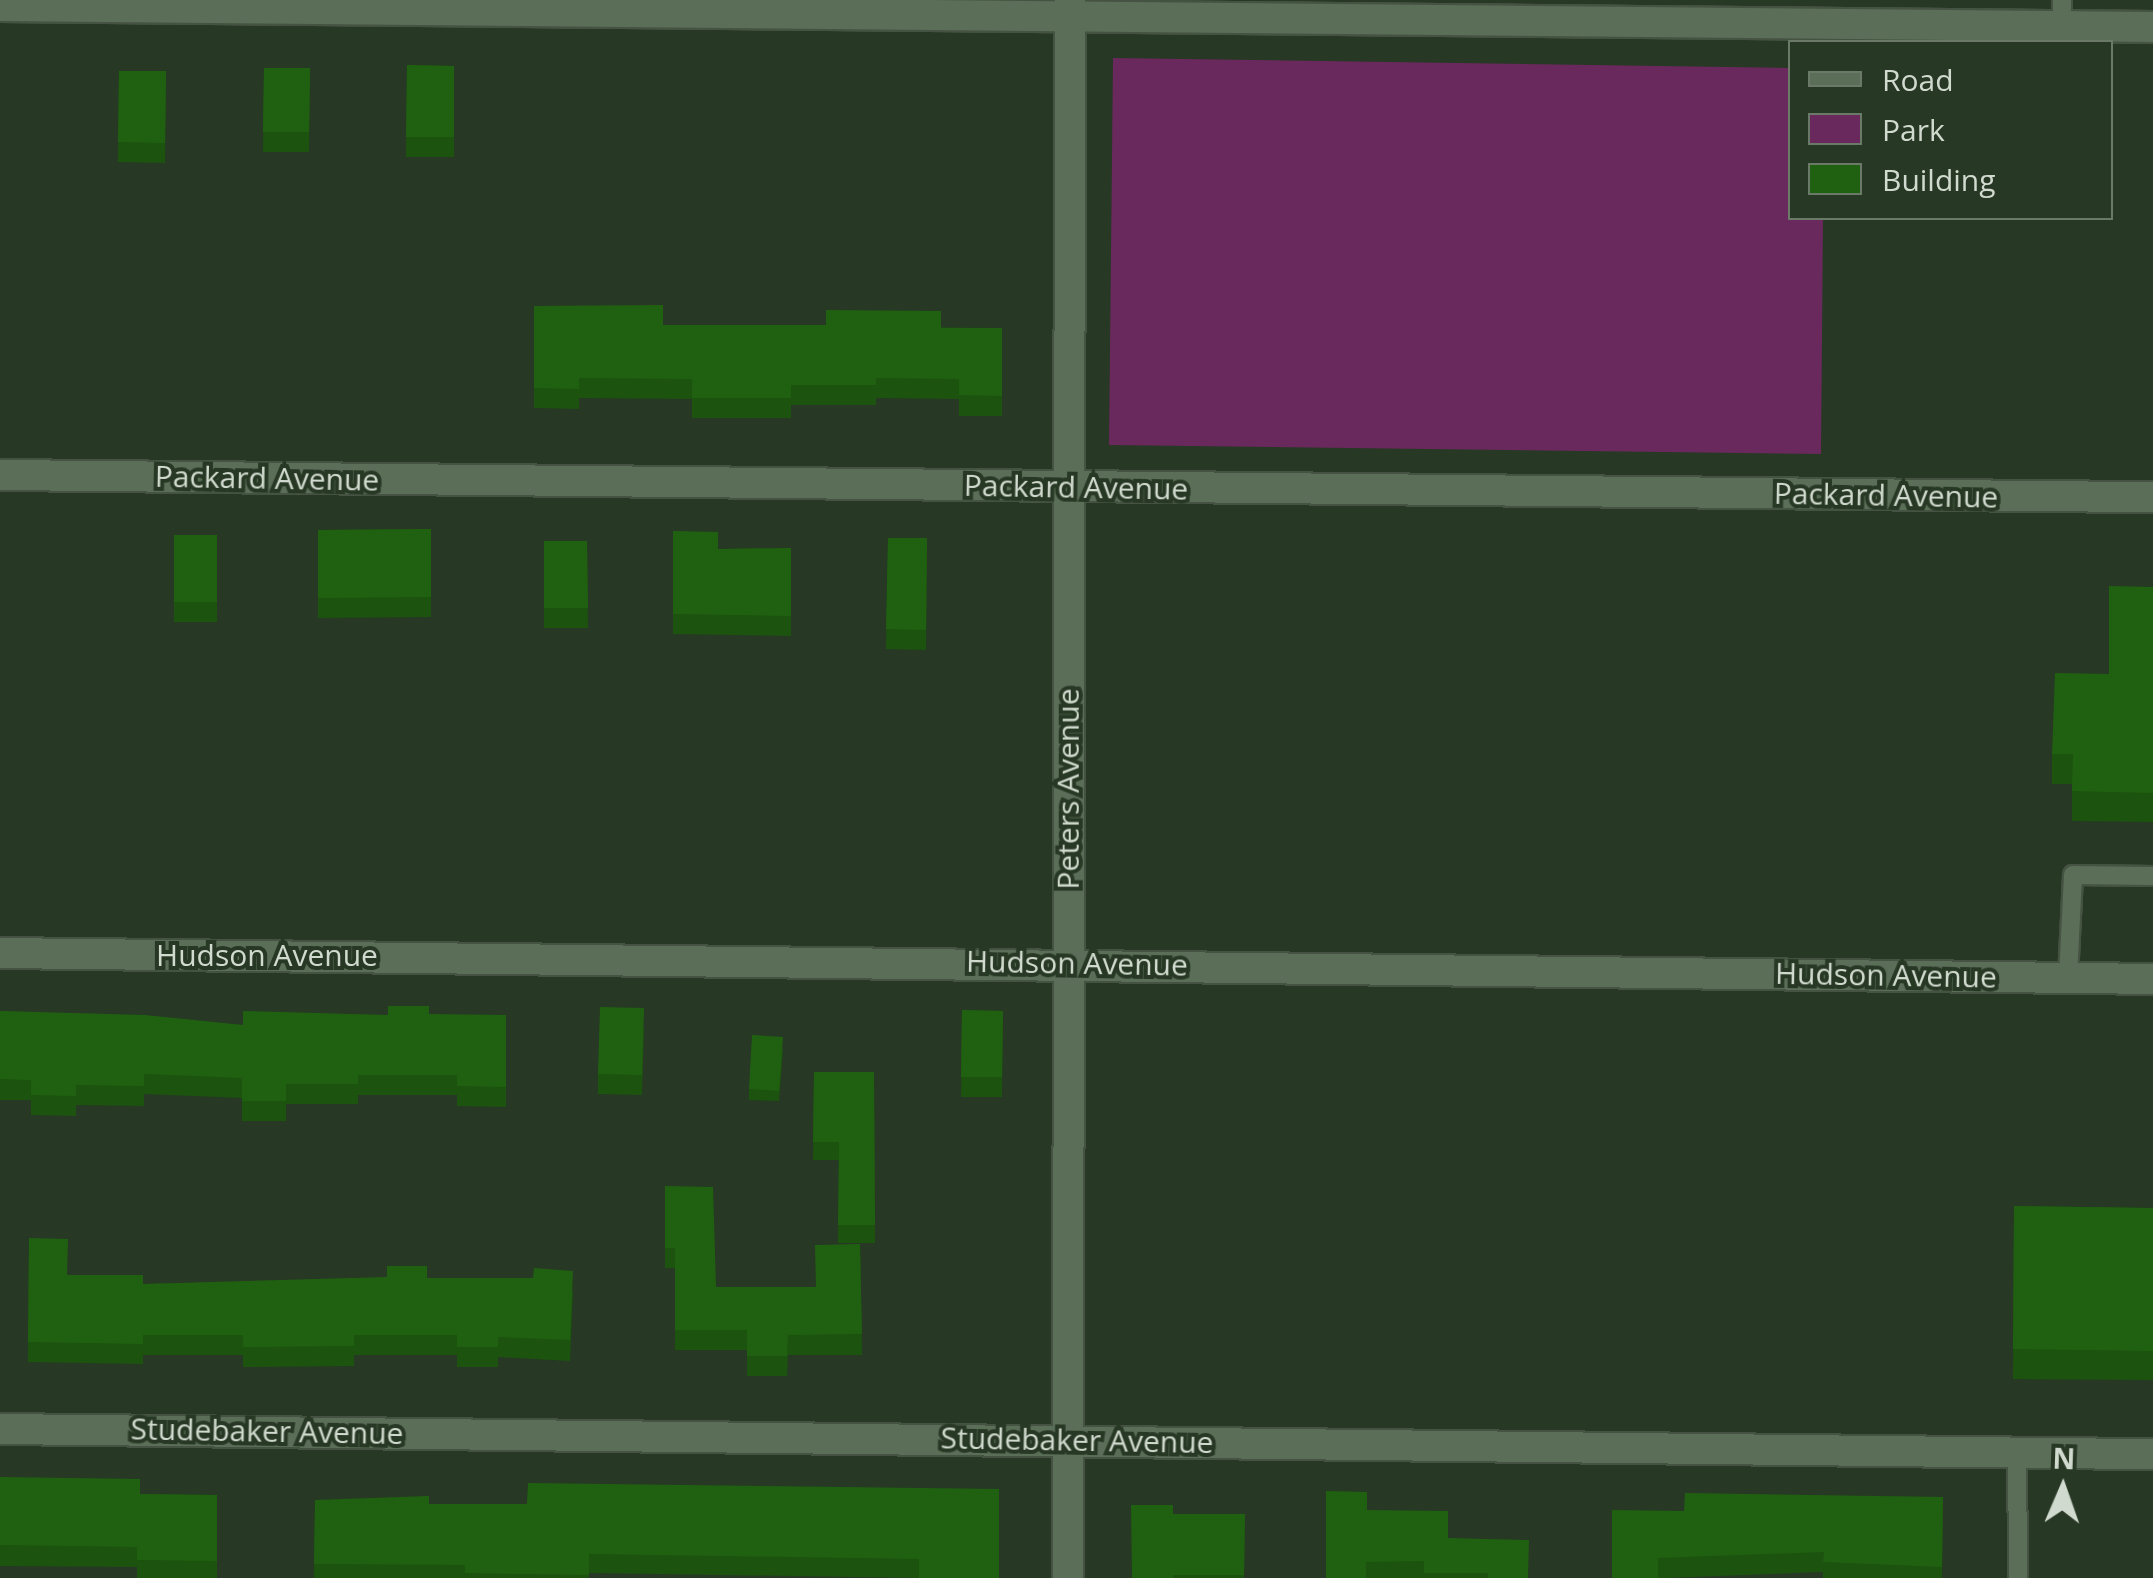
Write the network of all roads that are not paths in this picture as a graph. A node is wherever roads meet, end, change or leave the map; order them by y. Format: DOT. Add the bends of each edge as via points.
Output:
graph roads {
  1 [pos="0,6"];
  2 [pos="1070,8"];
  3 [pos="2062,13"];
  4 [pos="2153,27"];
  5 [pos="0,476"];
  6 [pos="1067,488"];
  7 [pos="2153,497"];
  8 [pos="2153,876"];
  9 [pos="0,953"];
  10 [pos="1070,962"];
  11 [pos="2068,978"];
  12 [pos="2153,979"];
  13 [pos="0,1429"];
  14 [pos="1067,1440"];
  15 [pos="2017,1452"];
  16 [pos="2153,1454"];
  17 [pos="1068,1578"];
  18 [pos="2018,1578"];
  1 -- 2 [label="street"];
  2 -- 3 [label="street"];
  2 -- 6 [label="street, Peters Avenue"];
  3 -- 4 [label="street"];
  5 -- 6 [label="street, Packard Avenue"];
  6 -- 7 [label="street, Packard Avenue"];
  6 -- 10 [label="street, Peters Avenue"];
  8 -- 11 [label="lane" via="2073,876"];
  9 -- 10 [label="street, Hudson Avenue"];
  10 -- 11 [label="street, Hudson Avenue"];
  10 -- 14 [label="street, Peters Avenue"];
  11 -- 12 [label="street, Hudson Avenue"];
  13 -- 14 [label="street, Studebaker Avenue"];
  14 -- 15 [label="street, Studebaker Avenue"];
  14 -- 17 [label="street, Peters Avenue"];
  15 -- 16 [label="street, Studebaker Avenue"];
  15 -- 18 [label="lane"];
}
